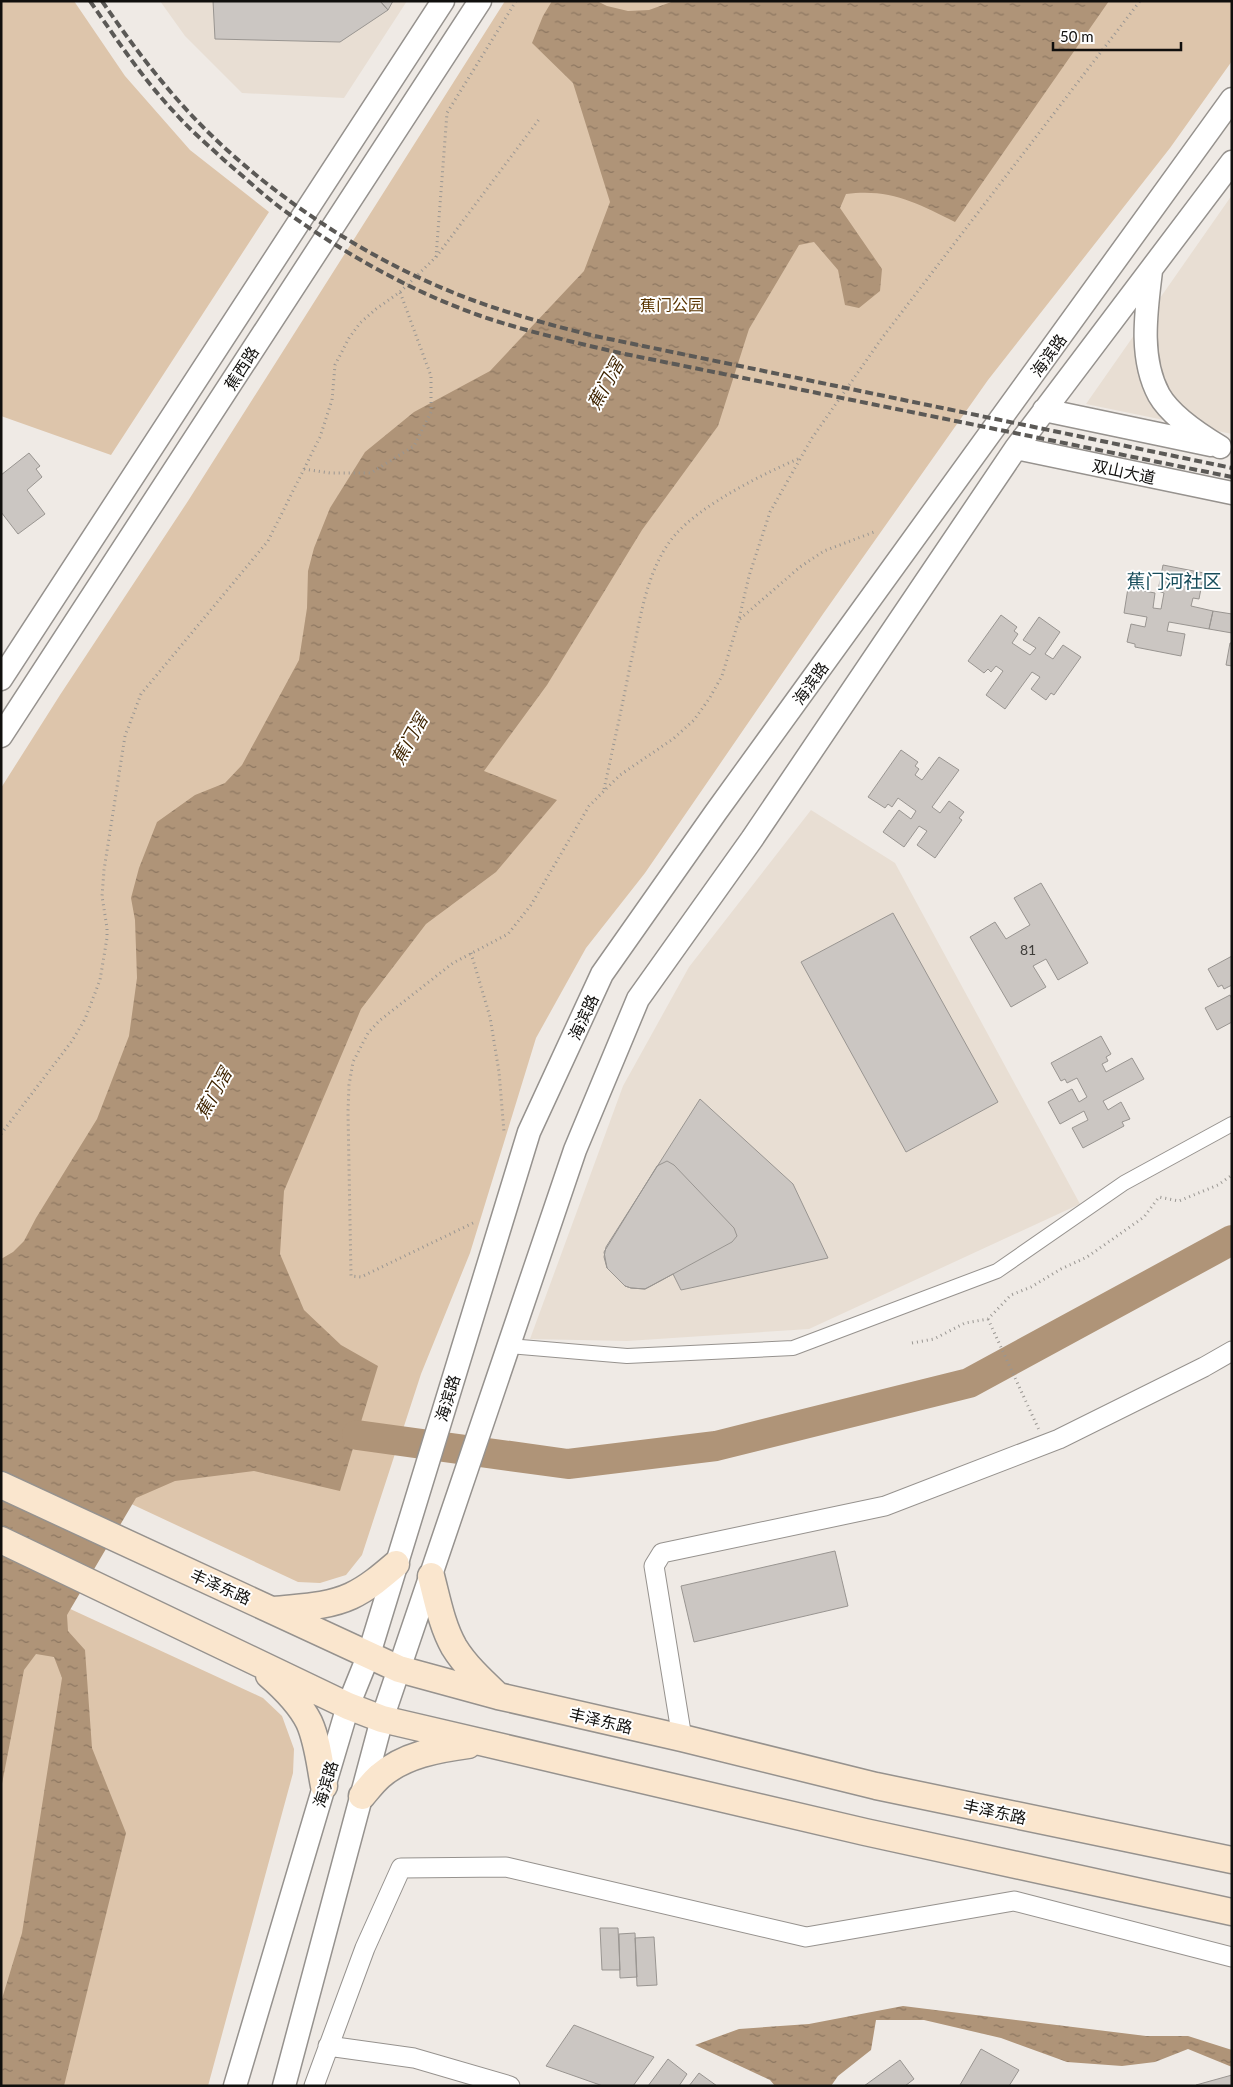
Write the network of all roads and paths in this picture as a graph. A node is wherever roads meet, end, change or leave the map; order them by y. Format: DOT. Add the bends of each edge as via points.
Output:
graph roads {
  1 [pos="444,1"];
  2 [pos="480,1"];
  3 [pos="516,1"];
  4 [pos="1140,1"];
  5 [pos="1232,99"];
  6 [pos="540,118"];
  7 [pos="1232,162"];
  8 [pos="436,257"];
  9 [pos="1152,270"];
  10 [pos="400,292"];
  11 [pos="1044,410"];
  12 [pos="1016,448"];
  13 [pos="1226,448"];
  14 [pos="800,458"];
  15 [pos="304,469"];
  16 [pos="1232,493"];
  17 [pos="874,532"];
  18 [pos="739,619"];
  19 [pos="1,679"];
  20 [pos="1,736"];
  21 [pos="604,790"];
  22 [pos="471,954"];
  23 [pos="1232,1124"];
  24 [pos="504,1132"];
  25 [pos="1,1134"];
  26 [pos="1232,1175"];
  27 [pos="473,1223"];
  28 [pos="988,1319"];
  29 [pos="912,1343"];
  30 [pos="509,1346"];
  31 [pos="1232,1351"];
  32 [pos="1045,1444"];
  33 [pos="1,1485"];
  34 [pos="1,1540"];
  35 [pos="396,1564"];
  36 [pos="431,1576"];
  37 [pos="274,1610"];
  38 [pos="368,1654"];
  39 [pos="249,1658"];
  40 [pos="399,1669"];
  41 [pos="498,1696"];
  42 [pos="348,1706"];
  43 [pos="382,1719"];
  44 [pos="682,1738"];
  45 [pos="485,1743"];
  46 [pos="324,1786"];
  47 [pos="362,1796"];
  48 [pos="1232,1860"];
  49 [pos="1232,1912"];
  50 [pos="1232,1957"];
  51 [pos="328,2046"];
  52 [pos="235,2086"];
  53 [pos="284,2086"];
  54 [pos="314,2086"];
  55 [pos="510,2086"];
  1 -- 19 [label="street, 蕉西路"];
  2 -- 20 [label="street, 蕉西路"];
  3 -- 8 [label="path" via="447,113"];
  4 -- 14 [label="path" via="882,338"];
  5 -- 35 [label="street, 海滨路" via="602,974 529,1132"];
  6 -- 8 [label="path"];
  7 -- 9 [label="street, 海滨路"];
  8 -- 10 [label="path"];
  9 -- 11 [label="street, 海滨路"];
  9 -- 13 [label="street" via="1146,308 1150,372 1160,396 1178,416 1201,435"];
  10 -- 15 [label="path" via="360,323 340,353 335,365 328,416"];
  10 -- 15 [label="path" via="431,376 431,412 414,446 371,474 330,474"];
  11 -- 12 [label="street, 海滨路"];
  11 -- 13 [label="street"];
  12 -- 16 [label="street, 双山大道"];
  12 -- 30 [label="street, 海滨路" via="752,840 638,999 575,1150"];
  14 -- 18 [label="path" via="770,512"];
  14 -- 21 [label="path" via="756,479 688,522 664,553 644,603"];
  15 -- 25 [label="path" via="268,541 148,685 136,705 125,736 104,870 102,896 107,938 100,980 72,1041"];
  17 -- 18 [label="path" via="824,550"];
  18 -- 21 [label="path" via="722,676 694,720"];
  21 -- 22 [label="path" via="589,806 531,906 508,934"];
  22 -- 24 [label="path" via="490,1017"];
  22 -- 27 [label="path" via="453,963 379,1021 368,1033 353,1062 348,1112 351,1276 362,1277"];
  23 -- 30 [label="street" via="1124,1183 997,1272 793,1348 627,1356"];
  26 -- 28 [label="path" via="1218,1185 1178,1201 1159,1197 1144,1217 1087,1257 1011,1295"];
  28 -- 29 [label="path" via="965,1323 934,1339"];
  28 -- 32 [label="path"];
  30 -- 36 [label="street, 海滨路"];
  31 -- 32 [label="street"];
  32 -- 44 [label="street" via="885,1506 662,1553 654,1566"];
  33 -- 37 [label="main road, 丰泽东路"];
  34 -- 39 [label="main road"];
  35 -- 37 [label="main road" via="351,1596 320,1605"];
  35 -- 38 [label="street, 海滨路"];
  36 -- 40 [label="street, 海滨路"];
  36 -- 41 [label="main road" via="454,1646 474,1673"];
  37 -- 38 [label="main road, 丰泽东路"];
  38 -- 40 [label="main road, 丰泽东路"];
  38 -- 42 [label="street, 海滨路"];
  39 -- 42 [label="main road"];
  39 -- 46 [label="main road" via="286,1690 309,1722"];
  40 -- 41 [label="main road, 丰泽东路"];
  40 -- 43 [label="street, 海滨路"];
  41 -- 44 [label="main road, 丰泽东路"];
  42 -- 43 [label="main road"];
  42 -- 46 [label="street, 海滨路"];
  43 -- 45 [label="main road"];
  43 -- 47 [label="street, 海滨路"];
  44 -- 48 [label="main road, 丰泽东路" via="876,1786"];
  45 -- 47 [label="main road" via="437,1749 408,1760 381,1775"];
  45 -- 49 [label="main road" via="865,1832"];
  46 -- 52 [label="street, 海滨路"];
  47 -- 53 [label="street, 海滨路"];
  50 -- 51 [label="street" via="1014,1901 806,1937 506,1867 402,1868 365,1948"];
  51 -- 54 [label="street"];
  51 -- 55 [label="street" via="414,2058"];
}
